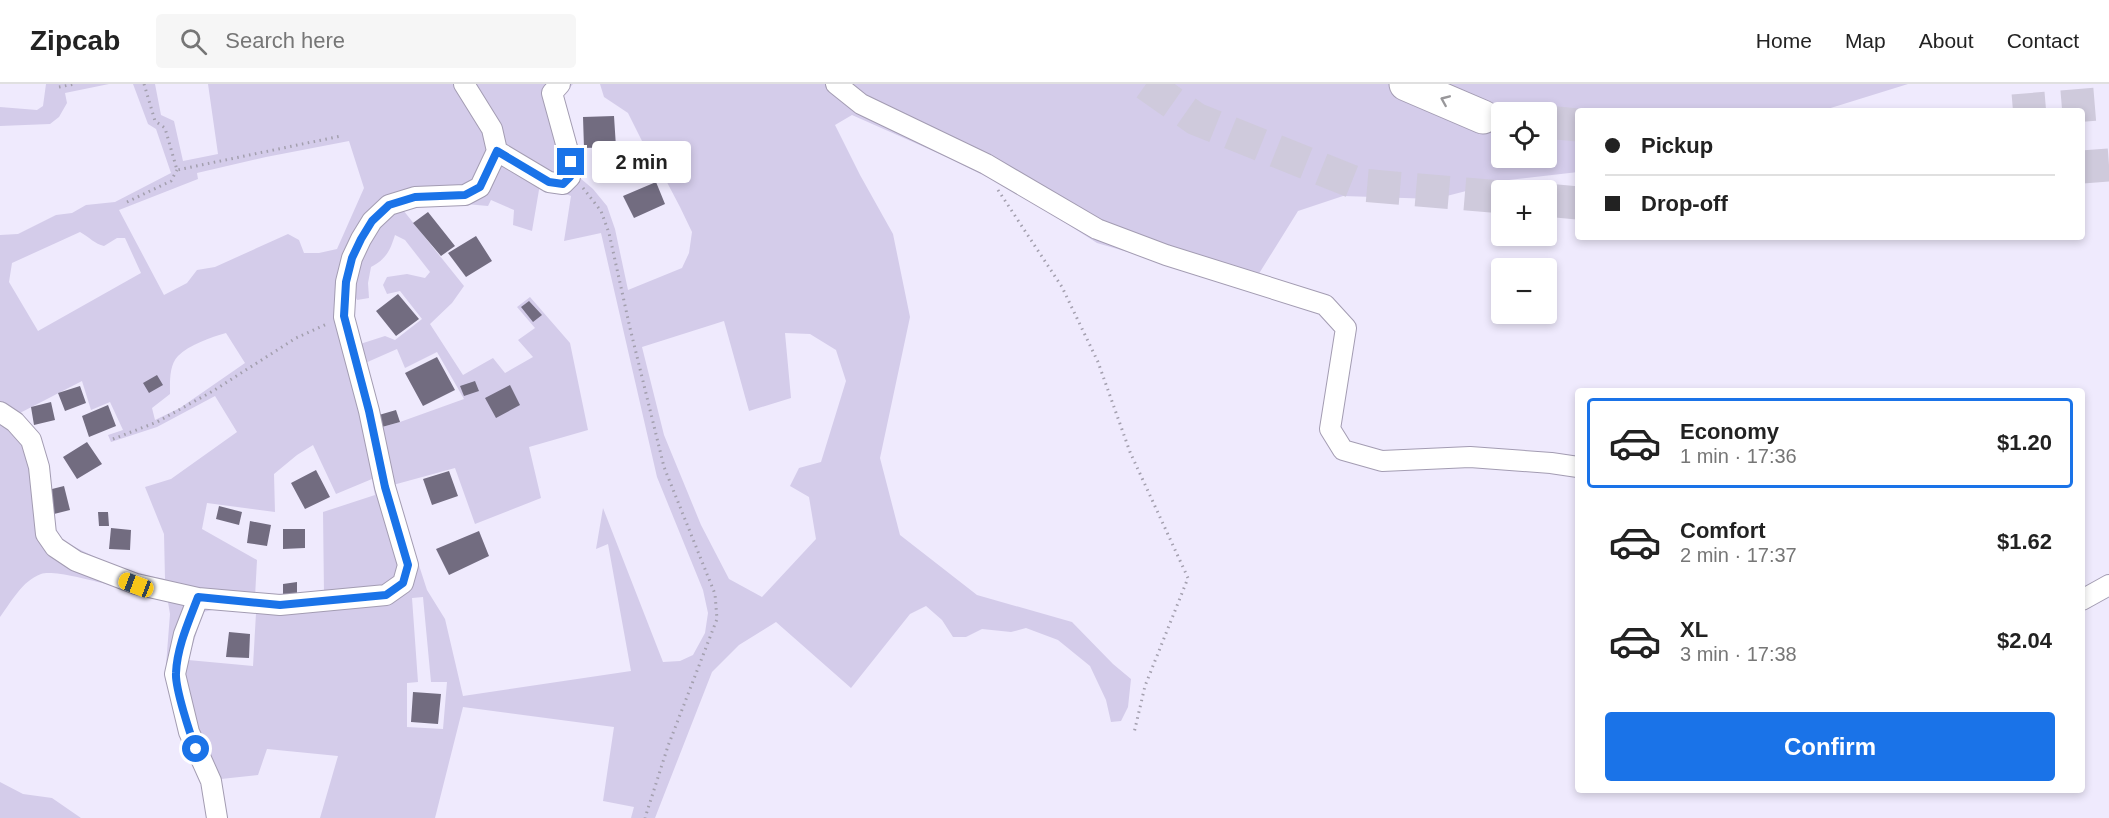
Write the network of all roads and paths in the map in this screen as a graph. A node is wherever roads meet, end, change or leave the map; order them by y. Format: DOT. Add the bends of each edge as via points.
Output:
graph roads {
  1 [pos="75,84"];
  2 [pos="144,84"];
  3 [pos="464,84"];
  4 [pos="560,84"];
  5 [pos="836,84"];
  6 [pos="1406,84"];
  7 [pos="59,87"];
  8 [pos="1483,117"];
  9 [pos="341,136"];
  10 [pos="497,151"];
  11 [pos="986,164"];
  12 [pos="177,170"];
  13 [pos="570,177"];
  14 [pos="127,202"];
  15 [pos="344,316"];
  16 [pos="0,412"];
  17 [pos="113,439"];
  18 [pos="1575,467"];
  19 [pos="2109,585"];
  20 [pos="198,597"];
  21 [pos="2085,598"];
  22 [pos="1134,733"];
  23 [pos="217,818"];
  24 [pos="645,818"];
  1 -- 7 [label="path"];
  2 -- 12 [label="path" via="155,121 165,128"];
  3 -- 10 [label="street" via="492,129"];
  4 -- 13 [label="street" via="552,93 571,162"];
  5 -- 11 [label="street" via="861,104"];
  8 -- 6 [label="highway, one-way"];
  9 -- 12 [label="path"];
  10 -- 13 [label="street" via="549,182 563,184"];
  10 -- 15 [label="street" via="480,187 465,195 415,197 389,205 372,221 352,258"];
  11 -- 18 [label="street" via="1097,229 1325,305 1346,328 1330,429 1343,450 1382,461 1470,457"];
  11 -- 22 [label="path" via="1000,195 1062,287 1098,362 1130,452 1188,578 1145,686"];
  12 -- 14 [label="path" via="171,181"];
  13 -- 24 [label="path" via="589,193 609,233 664,467 715,594 717,619"];
  15 -- 17 [label="path" via="296,338 157,422"];
  15 -- 20 [label="street" via="408,565 403,583 386,595 280,605"];
  16 -- 20 [label="street" via="31,440 39,467 46,534 55,547 76,561 136,585"];
  19 -- 21 [label="street"];
  20 -- 23 [label="street" via="175,674 189,732 211,781"];
}
